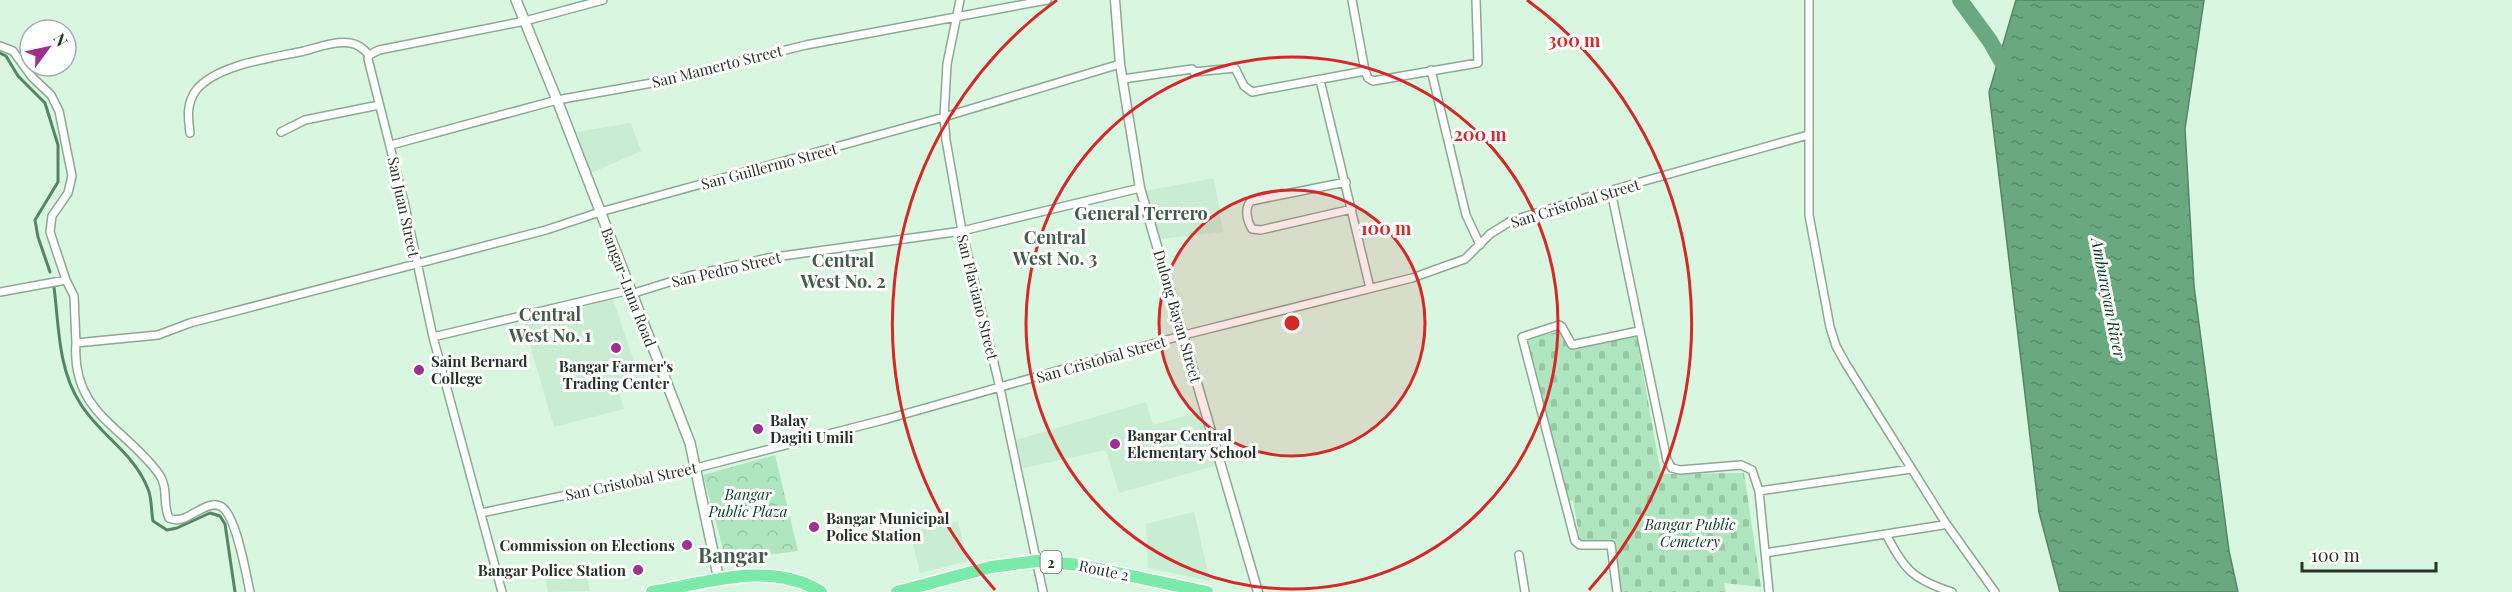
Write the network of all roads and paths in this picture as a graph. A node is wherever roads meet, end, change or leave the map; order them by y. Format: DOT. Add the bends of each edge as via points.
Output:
graph roads {
  1 [pos="516,0"];
  2 [pos="603,0"];
  3 [pos="960,0"];
  4 [pos="1047,0"];
  5 [pos="1115,0"];
  6 [pos="1352,0"];
  7 [pos="1476,0"];
  8 [pos="1809,0"];
  9 [pos="957,16"];
  10 [pos="525,21"];
  11 [pos="0,46"];
  12 [pos="369,55"];
  13 [pos="1120,64"];
  14 [pos="1431,70"];
  15 [pos="1365,71"];
  16 [pos="1123,79"];
  17 [pos="1320,80"];
  18 [pos="557,100"];
  19 [pos="379,105"];
  20 [pos="944,117"];
  21 [pos="281,132"];
  22 [pos="190,133"];
  23 [pos="1809,135"];
  24 [pos="391,145"];
  25 [pos="1346,182"];
  26 [pos="1140,188"];
  27 [pos="1611,191"];
  28 [pos="1352,209"];
  29 [pos="600,212"];
  30 [pos="962,231"];
  31 [pos="1480,245"];
  32 [pos="417,265"];
  33 [pos="66,280"];
  34 [pos="1370,288"];
  35 [pos="0,292"];
  36 [pos="630,292"];
  37 [pos="1639,331"];
  38 [pos="1184,335"];
  39 [pos="433,337"];
  40 [pos="76,343"];
  41 [pos="1000,388"];
  42 [pos="696,468"];
  43 [pos="1911,469"];
  44 [pos="1759,491"];
  45 [pos="481,513"];
  46 [pos="1946,522"];
  47 [pos="1886,534"];
  48 [pos="1765,554"];
  49 [pos="1519,555"];
  50 [pos="1037,561"];
  51 [pos="719,580"];
  52 [pos="677,590"];
  53 [pos="817,591"];
  54 [pos="250,592"];
  55 [pos="502,592"];
  56 [pos="652,592"];
  57 [pos="897,592"];
  58 [pos="1043,592"];
  59 [pos="1207,592"];
  60 [pos="1258,592"];
  61 [pos="1525,592"];
  62 [pos="1617,592"];
  63 [pos="1768,592"];
  64 [pos="1952,592"];
  65 [pos="1995,592"];
  1 -- 10 [label="main road, Bangar-Luna Road"];
  2 -- 10 [label="street"];
  3 -- 9 [label="street, San Flaviano Street"];
  4 -- 9 [label="street, San Mamerto Street"];
  5 -- 13 [label="street, Dulong Bayan Street"];
  6 -- 15 [label="street"];
  7 -- 14 [label="street" via="1478,63"];
  8 -- 23 [label="street"];
  9 -- 18 [label="street, San Mamerto Street"];
  9 -- 20 [label="street, San Flaviano Street" via="947,64"];
  10 -- 12 [label="street" via="395,46"];
  10 -- 18 [label="main road, Bangar-Luna Road"];
  11 -- 33 [label="street" via="14,51 51,95 59,111 72,176 68,193 52,216 50,232"];
  12 -- 19 [label="street, San Juan Street"];
  12 -- 22 [label="street" via="357,45 338,42 221,73 208,79 191,99"];
  13 -- 16 [label="street, Dulong Bayan Street"];
  13 -- 20 [label="street, San Guillermo Street"];
  14 -- 15 [label="street" via="1372,81"];
  14 -- 31 [label="street" via="1466,214"];
  15 -- 17 [label="street"];
  16 -- 17 [label="street" via="1192,69 1194,72 1235,68 1244,87 1252,92"];
  16 -- 26 [label="street, Dulong Bayan Street"];
  17 -- 25 [label="street"];
  18 -- 24 [label="street, San Mamerto Street"];
  18 -- 29 [label="main road, Bangar-Luna Road"];
  19 -- 21 [label="street" via="305,120"];
  19 -- 24 [label="street, San Juan Street"];
  20 -- 29 [label="street, San Guillermo Street"];
  20 -- 30 [label="street, San Flaviano Street"];
  23 -- 27 [label="street, San Cristobal Street"];
  23 -- 43 [label="street" via="1809,214 1830,327 1846,364"];
  24 -- 32 [label="street, San Juan Street"];
  25 -- 28 [label="street"];
  25 -- 28 [label="street" via="1251,201 1247,207 1249,223 1252,229 1262,230"];
  26 -- 30 [label="street, San Pedro Street"];
  26 -- 38 [label="street, Dulong Bayan Street"];
  27 -- 31 [label="street, San Cristobal Street" via="1511,221"];
  27 -- 37 [label="street"];
  28 -- 34 [label="street"];
  29 -- 32 [label="street, San Guillermo Street"];
  29 -- 36 [label="main road, Bangar-Luna Road"];
  30 -- 36 [label="street, San Pedro Street" via="768,258"];
  30 -- 41 [label="street, San Flaviano Street"];
  31 -- 34 [label="street, San Cristobal Street" via="1472,255 1454,264"];
  32 -- 39 [label="street, San Juan Street"];
  32 -- 40 [label="street, San Guillermo Street" via="190,323 158,335"];
  33 -- 35 [label="street"];
  33 -- 40 [label="street" via="74,296"];
  34 -- 38 [label="street, San Cristobal Street"];
  36 -- 39 [label="street, San Pedro Street"];
  36 -- 42 [label="main road, Bangar-Luna Road" via="690,443"];
  37 -- 44 [label="street" via="1663,452 1672,468 1744,465 1752,470"];
  37 -- 62 [label="street" via="1572,345 1559,325 1522,337 1575,541 1580,545 1611,545"];
  38 -- 41 [label="street, San Cristobal Street"];
  38 -- 60 [label="street, Dulong Bayan Street"];
  39 -- 45 [label="street, San Juan Street"];
  40 -- 54 [label="street" via="80,380 87,398 98,414 159,473 166,489 169,518 185,518 210,505 227,511"];
  41 -- 42 [label="street, San Cristobal Street"];
  41 -- 50 [label="street, San Flaviano Street"];
  42 -- 45 [label="street, San Cristobal Street"];
  42 -- 51 [label="main road, Bangar-Luna Road"];
  43 -- 44 [label="street"];
  43 -- 46 [label="street"];
  44 -- 48 [label="street"];
  45 -- 55 [label="street, San Juan Street"];
  46 -- 47 [label="street"];
  46 -- 65 [label="street"];
  47 -- 48 [label="street"];
  47 -- 64 [label="street" via="1909,572 1929,585"];
  48 -- 63 [label="street"];
  49 -- 61 [label="street"];
  50 -- 57 [label="highway, Route 2 / 2" via="991,567"];
  50 -- 58 [label="street, San Flaviano Street"];
  50 -- 59 [label="highway, Route 2 / 2" via="1080,565"];
  51 -- 52 [label="highway"];
  51 -- 53 [label="highway" via="774,575"];
  52 -- 56 [label="highway"];
}
